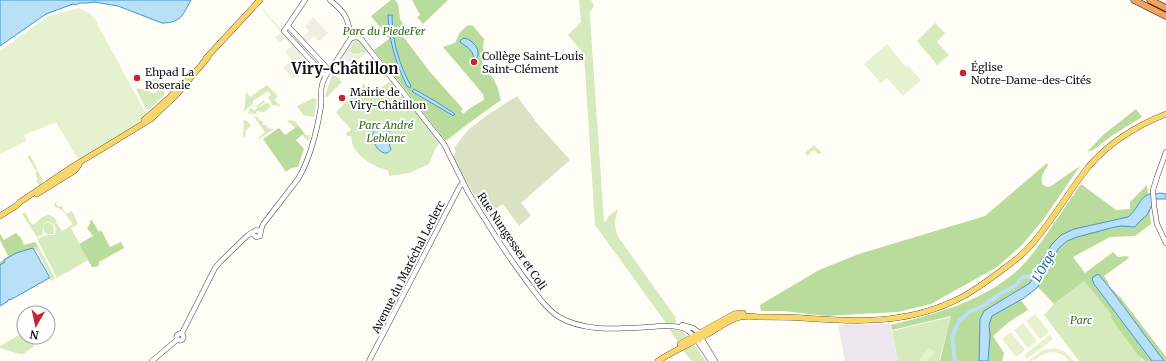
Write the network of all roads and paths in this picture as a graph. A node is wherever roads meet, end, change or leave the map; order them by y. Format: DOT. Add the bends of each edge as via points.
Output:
graph roads {
  1 [pos="260,0"];
  2 [pos="264,0"];
  3 [pos="305,0"];
  4 [pos="330,0"];
  5 [pos="1134,0"];
  6 [pos="1150,0"];
  7 [pos="1166,8"];
  8 [pos="1166,16"];
  9 [pos="288,26"];
  10 [pos="232,31"];
  11 [pos="351,38"];
  12 [pos="208,57"];
  13 [pos="329,70"];
  14 [pos="325,76"];
  15 [pos="1166,111"];
  16 [pos="1166,114"];
  17 [pos="1155,118"];
  18 [pos="107,145"];
  19 [pos="1166,152"];
  20 [pos="463,183"];
  21 [pos="0,216"];
  22 [pos="1166,243"];
  23 [pos="670,326"];
  24 [pos="698,337"];
  25 [pos="152,361"];
  26 [pos="369,361"];
  27 [pos="654,361"];
  28 [pos="658,361"];
  29 [pos="711,361"];
  30 [pos="715,361"];
  1 -- 10 [label="main road"];
  2 -- 10 [label="main road"];
  3 -- 9 [label="street"];
  4 -- 11 [label="street" via="346,16"];
  5 -- 8 [label="highway"];
  6 -- 7 [label="highway"];
  9 -- 13 [label="street"];
  9 -- 14 [label="street" via="284,31"];
  10 -- 12 [label="main road"];
  11 -- 13 [label="street"];
  11 -- 20 [label="street, Rue Nungesser et Coli" via="361,39 444,144"];
  12 -- 18 [label="main road" via="148,117"];
  12 -- 18 [label="main road" via="151,119"];
  13 -- 14 [label="street"];
  14 -- 25 [label="street" via="321,86 322,101 312,144 298,179 256,233 248,235 218,264 182,333 177,335 178,339"];
  15 -- 17 [label="main road"];
  16 -- 17 [label="main road"];
  17 -- 24 [label="main road" via="1110,147 1090,166 1024,253 978,287 954,301 912,316 873,321 750,315 734,318"];
  18 -- 21 [label="main road"];
  19 -- 22 [label="street" via="1153,190 1157,224"];
  20 -- 23 [label="street, Rue Nungesser et Coli" via="518,269 539,298 558,316 588,328"];
  20 -- 26 [label="street, Avenue du Maréchal Leclerc"];
  23 -- 24 [label="street" via="682,327"];
  23 -- 24 [label="street" via="682,324 695,329"];
  24 -- 27 [label="main road" via="669,350"];
  24 -- 28 [label="main road"];
  24 -- 29 [label="street"];
  24 -- 30 [label="street"];
}
